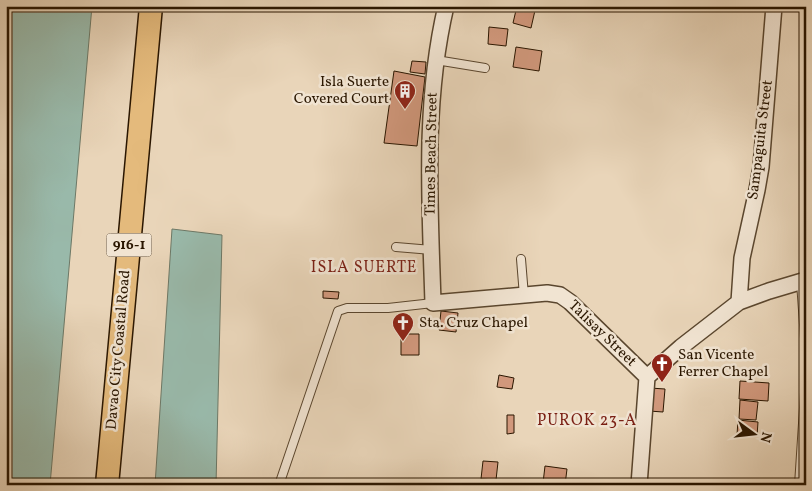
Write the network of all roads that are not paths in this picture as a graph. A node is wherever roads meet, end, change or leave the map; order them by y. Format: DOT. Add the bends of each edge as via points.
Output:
graph roads {
  1 [pos="151,6"];
  2 [pos="446,6"];
  3 [pos="774,6"];
  4 [pos="435,60"];
  5 [pos="485,68"];
  6 [pos="396,247"];
  7 [pos="432,250"];
  8 [pos="521,260"];
  9 [pos="803,281"];
  10 [pos="524,296"];
  11 [pos="739,302"];
  12 [pos="433,303"];
  13 [pos="806,353"];
  14 [pos="806,377"];
  15 [pos="647,378"];
  16 [pos="107,485"];
  17 [pos="279,485"];
  18 [pos="639,485"];
  19 [pos="799,485"];
  1 -- 16 [label="main road, Davao City Coastal Road / 916-1"];
  2 -- 4 [label="street, Times Beach Street"];
  3 -- 11 [label="street, Sampaguita Street" via="761,167 742,258"];
  4 -- 5 [label="lane"];
  4 -- 7 [label="street, Times Beach Street" via="430,132"];
  6 -- 7 [label="lane"];
  7 -- 12 [label="street, Times Beach Street"];
  8 -- 10 [label="lane"];
  9 -- 11 [label="street, Talisay Street"];
  9 -- 13 [label="lane"];
  10 -- 12 [label="street, Talisay Street"];
  10 -- 15 [label="street, Talisay Street" via="554,293 565,298"];
  11 -- 15 [label="street, Talisay Street"];
  12 -- 17 [label="lane, Talisay Street" via="338,311"];
  14 -- 19 [label="lane"];
  15 -- 18 [label="street"];
}
